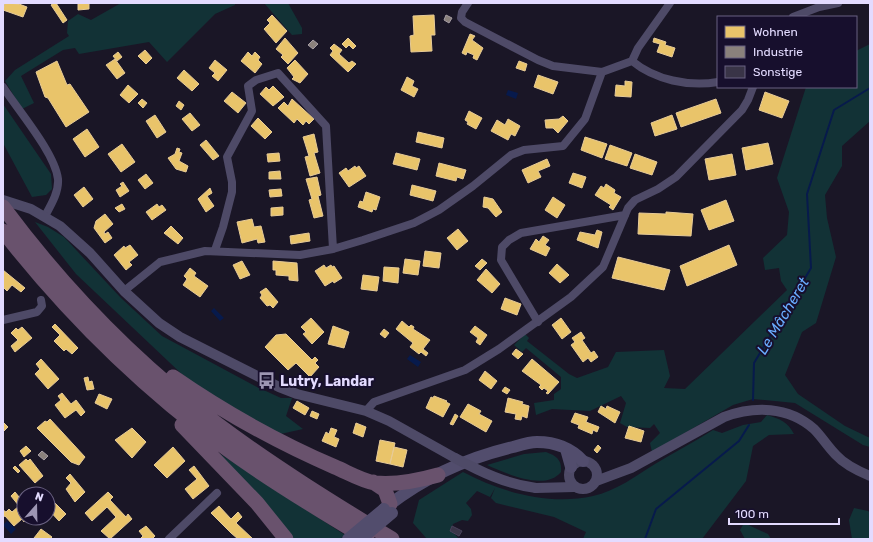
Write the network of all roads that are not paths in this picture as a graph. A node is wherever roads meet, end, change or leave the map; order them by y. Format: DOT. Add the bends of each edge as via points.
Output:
graph roads {
  1 [pos="468,3"];
  2 [pos="670,3"];
  3 [pos="838,3"];
  4 [pos="796,16"];
  5 [pos="632,61"];
  6 [pos="602,72"];
  7 [pos="717,82"];
  8 [pos="3,87"];
  9 [pos="753,88"];
  10 [pos="3,200"];
  11 [pos="10,205"];
  12 [pos="625,215"];
  13 [pos="45,216"];
  14 [pos="3,231"];
  15 [pos="215,250"];
  16 [pos="333,250"];
  17 [pos="124,291"];
  18 [pos="41,300"];
  19 [pos="3,320"];
  20 [pos="100,321"];
  21 [pos="538,322"];
  22 [pos="99,340"];
  23 [pos="366,411"];
  24 [pos="566,449"];
  25 [pos="583,461"];
  26 [pos="595,468"];
  27 [pos="623,471"];
  28 [pos="570,472"];
  29 [pos="438,475"];
  30 [pos="870,476"];
  31 [pos="596,481"];
  32 [pos="373,482"];
  33 [pos="549,486"];
  34 [pos="574,487"];
  35 [pos="217,493"];
  36 [pos="389,509"];
  37 [pos="365,538"];
  38 [pos="169,539"];
  39 [pos="286,539"];
  40 [pos="348,539"];
  41 [pos="392,539"];
  1 -- 6 [label="street" via="461,18 465,22 538,60 565,68"];
  2 -- 5 [label="street"];
  3 -- 4 [label="street"];
  5 -- 6 [label="street"];
  5 -- 7 [label="street" via="643,70 665,78 693,83"];
  6 -- 16 [label="street" via="585,119 563,146 524,150 511,155 439,210 414,223"];
  8 -- 13 [label="street" via="55,168 57,187"];
  9 -- 12 [label="street" via="742,110 688,166 664,185 635,200"];
  10 -- 11 [label="street"];
  11 -- 13 [label="street"];
  11 -- 20 [label="highway" via="54,272"];
  12 -- 21 [label="street" via="603,267 571,297"];
  12 -- 21 [label="street" via="521,233 502,246 500,260"];
  13 -- 17 [label="street" via="81,244"];
  14 -- 22 [label="highway" via="47,284"];
  15 -- 16 [label="street" via="300,256"];
  15 -- 16 [label="street" via="232,192 227,157 252,111 248,86 256,80 278,73 326,126"];
  15 -- 17 [label="street" via="160,262"];
  17 -- 23 [label="street" via="159,323 180,337 267,381 297,394"];
  18 -- 19 [label="street" via="42,306 37,312"];
  20 -- 32 [label="highway" via="170,375 228,414 289,447"];
  20 -- 41 [label="highway" via="159,377 216,423 277,467"];
  21 -- 23 [label="street" via="465,370 374,402"];
  22 -- 37 [label="highway" via="171,406 217,442"];
  22 -- 39 [label="highway" via="236,481"];
  23 -- 33 [label="street, bridge" via="484,473 536,488"];
  24 -- 25 [label="main road"];
  24 -- 28 [label="main road"];
  24 -- 29 [label="main road" via="560,445 535,442 502,450"];
  25 -- 26 [label="street"];
  25 -- 28 [label="street" via="575,464"];
  26 -- 27 [label="street"];
  26 -- 31 [label="street"];
  27 -- 30 [label="street" via="724,417 740,411 759,409 783,412 801,420 813,429 836,456"];
  27 -- 31 [label="street"];
  28 -- 33 [label="street"];
  28 -- 34 [label="street"];
  29 -- 32 [label="highway" via="418,481"];
  29 -- 36 [label="main road"];
  31 -- 34 [label="street" via="586,489"];
  32 -- 36 [label="highway" via="385,490"];
  33 -- 34 [label="street"];
  35 -- 38 [label="street"];
  36 -- 37 [label="main road, bridge"];
  36 -- 40 [label="main road, bridge"];
}
